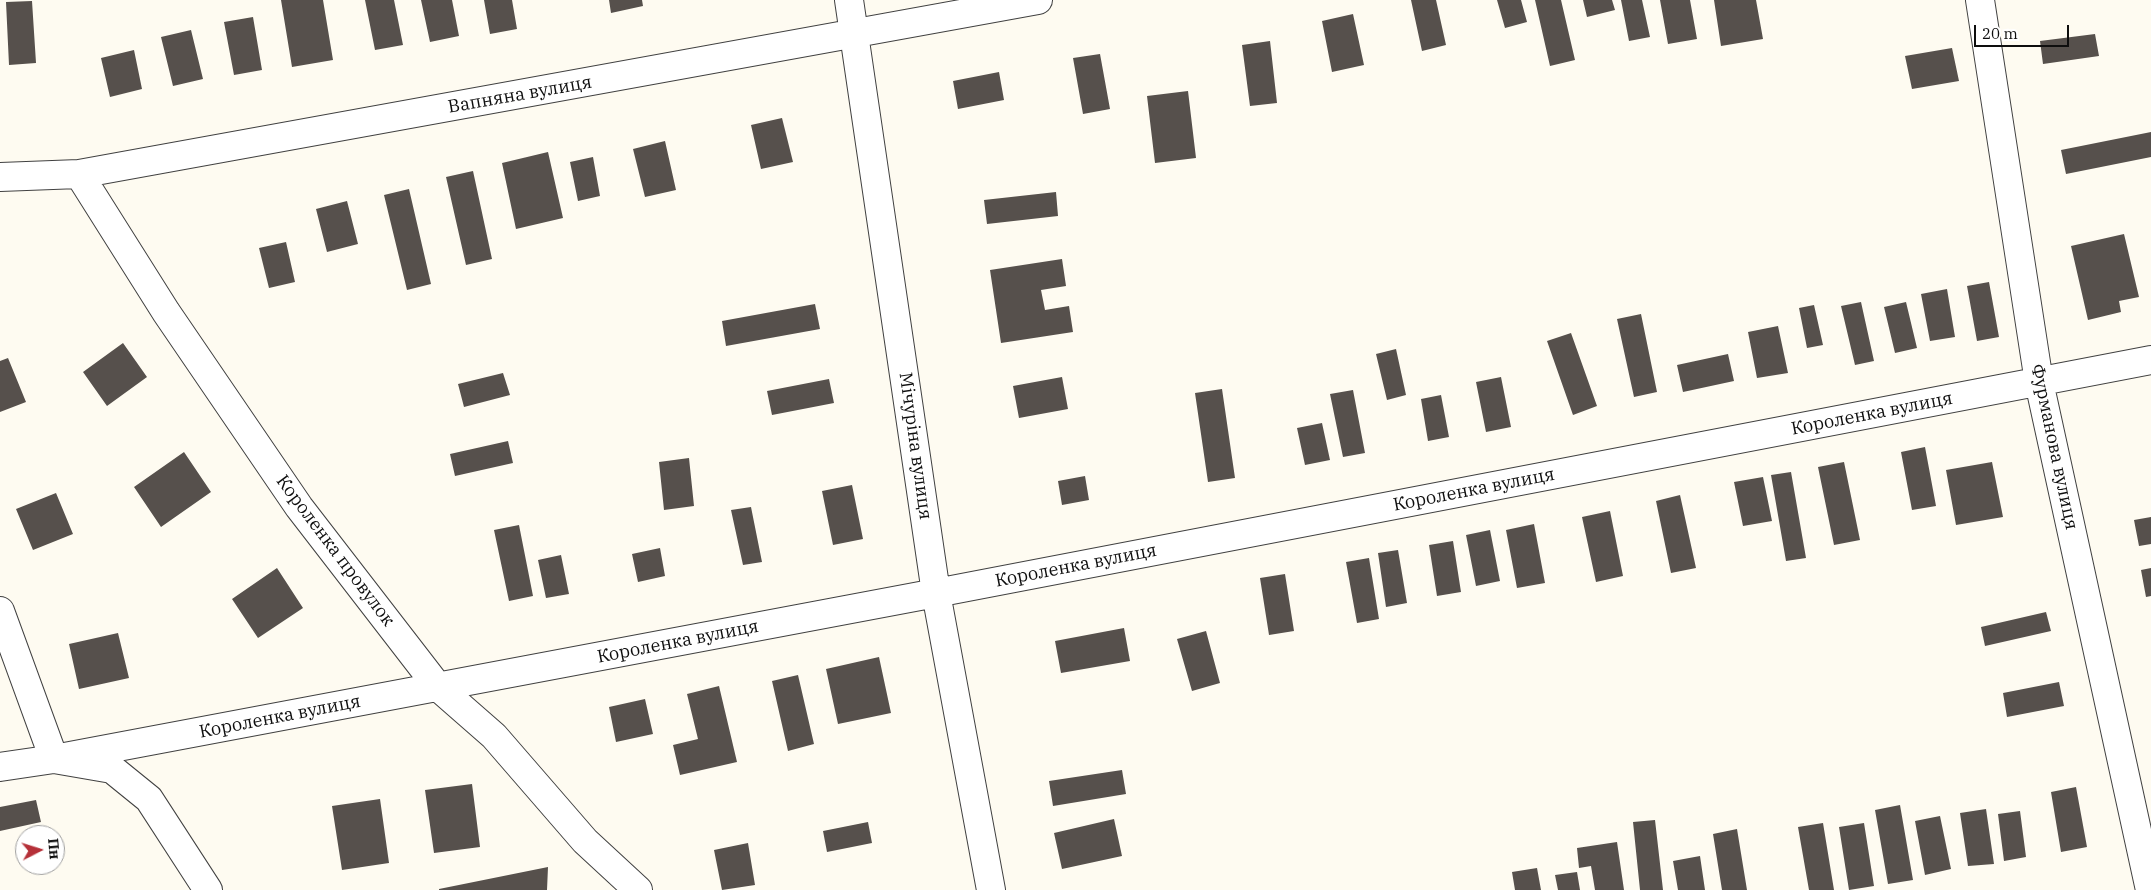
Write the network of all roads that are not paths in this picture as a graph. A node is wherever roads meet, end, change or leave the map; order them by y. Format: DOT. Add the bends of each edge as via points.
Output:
graph roads {
  1 [pos="849,0"];
  2 [pos="1038,0"];
  3 [pos="1980,0"];
  4 [pos="854,34"];
  5 [pos="79,174"];
  6 [pos="0,177"];
  7 [pos="2151,360"];
  8 [pos="2039,382"];
  9 [pos="936,593"];
  10 [pos="0,611"];
  11 [pos="438,688"];
  12 [pos="54,759"];
  13 [pos="0,767"];
  14 [pos="208,890"];
  15 [pos="638,890"];
  16 [pos="991,890"];
  17 [pos="2150,890"];
  1 -- 4 [label="street, Мічуріна вулиця"];
  2 -- 4 [label="street, Вапняна вулиця"];
  3 -- 8 [label="street, Фурманова вулиця"];
  4 -- 5 [label="street, Вапняна вулиця"];
  4 -- 9 [label="street, Мічуріна вулиця"];
  5 -- 6 [label="street, Вапняна вулиця"];
  5 -- 11 [label="street, Короленка провулок" via="166,312 299,507"];
  7 -- 8 [label="street, Короленка вулиця"];
  8 -- 9 [label="street, Короленка вулиця"];
  8 -- 17 [label="street, Фурманова вулиця"];
  9 -- 11 [label="street, Короленка вулиця"];
  9 -- 16 [label="street, Мічуріна вулиця"];
  10 -- 12 [label="street"];
  11 -- 12 [label="street, Короленка вулиця"];
  11 -- 15 [label="street, Короленка провулок" via="494,736 585,842"];
  12 -- 13 [label="street, Короленка вулиця"];
  12 -- 14 [label="street" via="112,769 149,799"];
}
